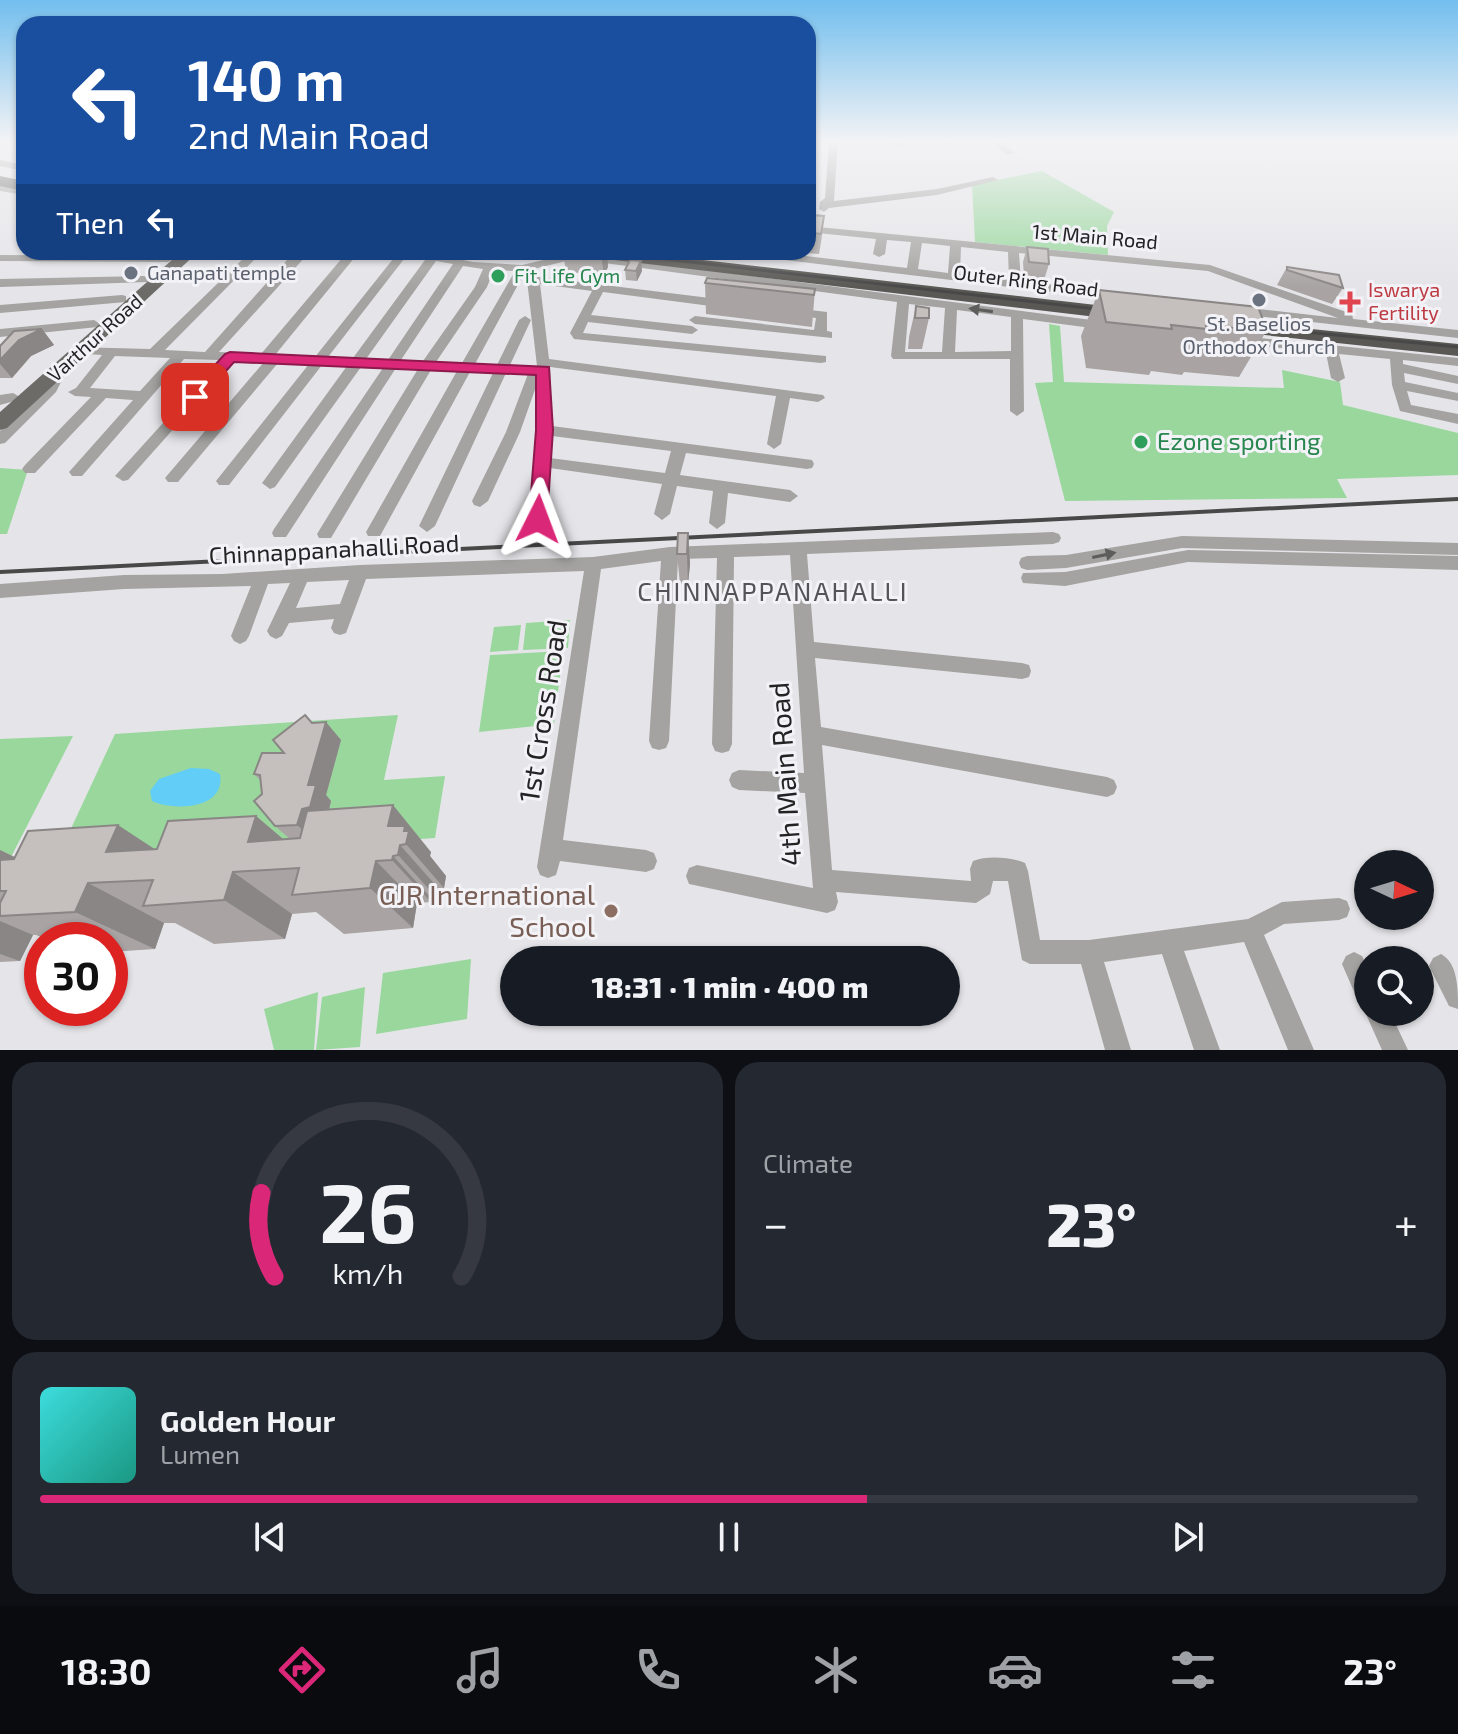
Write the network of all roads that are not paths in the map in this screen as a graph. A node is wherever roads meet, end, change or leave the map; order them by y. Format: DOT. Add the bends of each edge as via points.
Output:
graph roads {
  1 [pos="830,190"];
  2 [pos="946,190"];
  3 [pos="825,205"];
  4 [pos="816,225"];
  5 [pos="816,230"];
  6 [pos="882,237"];
  7 [pos="917,241"];
  8 [pos="956,244"];
  9 [pos="1013,249"];
  10 [pos="879,254"];
  11 [pos="174,260"];
  12 [pos="176,260"];
  13 [pos="248,260"];
  14 [pos="294,260"];
  15 [pos="347,260"];
  16 [pos="398,260"];
  17 [pos="431,260"];
  18 [pos="449,260"];
  19 [pos="562,260"];
  20 [pos="630,260"];
  21 [pos="644,260"];
  22 [pos="736,260"];
  23 [pos="811,260"];
  24 [pos="460,262"];
  25 [pos="490,266"];
  26 [pos="529,272"];
  27 [pos="912,272"];
  28 [pos="954,277"];
  29 [pos="144,280"];
  30 [pos="1015,282"];
  31 [pos="0,283"];
  32 [pos="598,290"];
  33 [pos="122,299"];
  34 [pos="903,300"];
  35 [pos="701,301"];
  36 [pos="951,306"];
  37 [pos="747,307"];
  38 [pos="0,309"];
  39 [pos="778,310"];
  40 [pos="1095,311"];
  41 [pos="1017,315"];
  42 [pos="1131,315"];
  43 [pos="584,318"];
  44 [pos="525,320"];
  45 [pos="1222,322"];
  46 [pos="94,324"];
  47 [pos="1369,324"];
  48 [pos="693,325"];
  49 [pos="0,333"];
  50 [pos="1286,333"];
  51 [pos="1458,337"];
  52 [pos="1267,343"];
  53 [pos="687,347"];
  54 [pos="79,350"];
  55 [pos="1332,350"];
  56 [pos="1458,350"];
  57 [pos="111,352"];
  58 [pos="154,353"];
  59 [pos="180,355"];
  60 [pos="948,355"];
  61 [pos="1017,355"];
  62 [pos="208,356"];
  63 [pos="230,357"];
  64 [pos="270,359"];
  65 [pos="821,359"];
  66 [pos="320,361"];
  67 [pos="1396,361"];
  68 [pos="356,362"];
  69 [pos="1458,362"];
  70 [pos="392,364"];
  71 [pos="427,365"];
  72 [pos="61,367"];
  73 [pos="466,367"];
  74 [pos="541,368"];
  75 [pos="503,369"];
  76 [pos="1338,378"];
  77 [pos="1458,380"];
  78 [pos="1399,385"];
  79 [pos="103,393"];
  80 [pos="784,393"];
  81 [pos="144,396"];
  82 [pos="1458,397"];
  83 [pos="818,398"];
  84 [pos="4,402"];
  85 [pos="1017,411"];
  86 [pos="1458,419"];
  87 [pos="0,423"];
  88 [pos="545,430"];
  89 [pos="0,439"];
  90 [pos="774,444"];
  91 [pos="680,447"];
  92 [pos="543,462"];
  93 [pos="807,464"];
  94 [pos="30,469"];
  95 [pos="77,472"];
  96 [pos="123,476"];
  97 [pos="173,478"];
  98 [pos="672,480"];
  99 [pos="224,481"];
  100 [pos="270,483"];
  101 [pos="721,487"];
  102 [pos="790,496"];
  103 [pos="480,501"];
  104 [pos="662,514"];
  105 [pos="538,519"];
  106 [pos="717,523"];
  107 [pos="427,526"];
  108 [pos="374,532"];
  109 [pos="280,533"];
  110 [pos="325,534"];
  111 [pos="1053,538"];
  112 [pos="798,548"];
  113 [pos="1458,549"];
  114 [pos="726,552"];
  115 [pos="670,553"];
  116 [pos="1458,563"];
  117 [pos="593,564"];
  118 [pos="360,572"];
  119 [pos="302,575"];
  120 [pos="262,579"];
  121 [pos="1,592"];
  122 [pos="240,636"];
  123 [pos="807,649"];
  124 [pos="1022,671"];
  125 [pos="811,734"];
  126 [pos="659,741"];
  127 [pos="722,744"];
  128 [pos="739,780"];
  129 [pos="816,784"];
  130 [pos="1107,787"];
  131 [pos="646,861"];
  132 [pos="697,876"];
  133 [pos="822,880"];
  134 [pos="1339,909"];
  135 [pos="1250,930"];
  136 [pos="1169,941"];
  137 [pos="1089,952"];
  138 [pos="1441,966"];
  139 [pos="1458,997"];
  140 [pos="1384,1026"];
  141 [pos="1118,1050"];
  142 [pos="1207,1050"];
  143 [pos="1301,1050"];
  144 [pos="1395,1050"];
  1 -- 3 [label="street"];
  2 -- 3 [label="street"];
  3 -- 4 [label="street"];
  5 -- 6 [label="street, 1st Main Road"];
  6 -- 7 [label="street, 1st Main Road"];
  6 -- 10 [label="street"];
  7 -- 8 [label="street, 1st Main Road"];
  7 -- 27 [label="street"];
  8 -- 9 [label="street, 1st Main Road"];
  8 -- 28 [label="street"];
  9 -- 30 [label="street"];
  9 -- 47 [label="street, 1st Main Road" via="1210,268"];
  11 -- 29 [label="main road, Varthur Road"];
  12 -- 54 [label="main road, Varthur Road"];
  13 -- 58 [label="street"];
  14 -- 62 [label="street"];
  15 -- 64 [label="street"];
  16 -- 66 [label="street"];
  17 -- 68 [label="street"];
  18 -- 24 [label="street"];
  19 -- 26 [label="street"];
  20 -- 34 [label="street"];
  21 -- 40 [label="highway, Outer Ring Road"];
  22 -- 42 [label="highway, Outer Ring Road"];
  23 -- 27 [label="street"];
  24 -- 25 [label="street"];
  24 -- 70 [label="street"];
  25 -- 26 [label="street"];
  25 -- 71 [label="street"];
  26 -- 32 [label="street"];
  26 -- 73 [label="street"];
  26 -- 74 [label="street"];
  27 -- 28 [label="street"];
  28 -- 30 [label="street"];
  29 -- 31 [label="street"];
  29 -- 33 [label="main road, Varthur Road"];
  30 -- 42 [label="street"];
  32 -- 35 [label="street"];
  32 -- 43 [label="street"];
  33 -- 38 [label="street"];
  33 -- 46 [label="main road, Varthur Road"];
  34 -- 36 [label="street"];
  34 -- 60 [label="street" via="898,356"];
  35 -- 37 [label="street"];
  35 -- 48 [label="street"];
  41 -- 36 [label="street, one-way"];
  36 -- 60 [label="street"];
  39 -- 48 [label="street" via="823,315 826,334"];
  40 -- 42 [label="highway"];
  40 -- 42 [label="highway, Outer Ring Road"];
  41 -- 42 [label="street"];
  41 -- 61 [label="street"];
  43 -- 48 [label="street"];
  43 -- 53 [label="street" via="578,336"];
  44 -- 75 [label="street"];
  45 -- 47 [label="street"];
  45 -- 50 [label="highway"];
  45 -- 51 [label="highway"];
  45 -- 52 [label="street"];
  46 -- 49 [label="street"];
  46 -- 84 [label="main road, Varthur Road"];
  47 -- 51 [label="street"];
  48 -- 53 [label="street"];
  50 -- 52 [label="highway"];
  50 -- 56 [label="highway"];
  52 -- 55 [label="street"];
  53 -- 65 [label="street"];
  54 -- 57 [label="street"];
  54 -- 72 [label="main road, Varthur Road"];
  55 -- 67 [label="street"];
  55 -- 76 [label="street"];
  57 -- 58 [label="street"];
  57 -- 79 [label="street" via="77,392"];
  58 -- 59 [label="street"];
  59 -- 62 [label="street"];
  59 -- 81 [label="street"];
  60 -- 61 [label="street"];
  61 -- 85 [label="street"];
  62 -- 63 [label="street"];
  63 -- 64 [label="street"];
  63 -- 96 [label="street"];
  64 -- 66 [label="street"];
  64 -- 97 [label="street"];
  66 -- 68 [label="street"];
  66 -- 99 [label="street"];
  67 -- 69 [label="street"];
  67 -- 77 [label="street"];
  67 -- 78 [label="street"];
  68 -- 70 [label="street"];
  68 -- 100 [label="street"];
  70 -- 71 [label="street"];
  70 -- 109 [label="street"];
  71 -- 73 [label="street"];
  71 -- 110 [label="street"];
  72 -- 87 [label="main road, Varthur Road"];
  72 -- 89 [label="street" via="51,389"];
  73 -- 75 [label="street"];
  73 -- 108 [label="street"];
  74 -- 75 [label="street"];
  74 -- 80 [label="street"];
  74 -- 88 [label="street"];
  74 -- 103 [label="street"];
  75 -- 107 [label="street"];
  78 -- 82 [label="street"];
  78 -- 86 [label="street" via="1405,408"];
  79 -- 81 [label="street"];
  79 -- 94 [label="street"];
  80 -- 83 [label="street"];
  80 -- 90 [label="street"];
  81 -- 95 [label="street"];
  88 -- 91 [label="street"];
  88 -- 92 [label="street"];
  91 -- 93 [label="street"];
  91 -- 98 [label="street"];
  92 -- 98 [label="street"];
  92 -- 105 [label="street"];
  98 -- 101 [label="street"];
  98 -- 104 [label="street"];
  101 -- 102 [label="street"];
  101 -- 106 [label="street"];
  111 -- 112 [label="street, Chinnappanahalli Road"];
  112 -- 114 [label="street, Chinnappanahalli Road"];
  112 -- 123 [label="street, 4th Main Road"];
  116 -- 113 [label="street, one-way" via="1188,556 1065,579 1028,571 1159,543"];
  114 -- 115 [label="street, Chinnappanahalli Road"];
  114 -- 127 [label="street"];
  115 -- 117 [label="street, Chinnappanahalli Road"];
  115 -- 126 [label="street"];
  117 -- 118 [label="street, Chinnappanahalli Road"];
  117 -- 131 [label="street, 1st Cross Road" via="549,858"];
  118 -- 119 [label="street, Chinnappanahalli Road"];
  118 -- 119 [label="street" via="343,620 279,623"];
  119 -- 120 [label="street, Chinnappanahalli Road"];
  120 -- 121 [label="street, Chinnappanahalli Road"];
  120 -- 122 [label="street"];
  123 -- 124 [label="street"];
  123 -- 125 [label="street, 4th Main Road"];
  125 -- 129 [label="street, 4th Main Road"];
  125 -- 130 [label="street"];
  128 -- 129 [label="street"];
  129 -- 133 [label="street, 4th Main Road"];
  132 -- 133 [label="street" via="827,902"];
  133 -- 137 [label="street, 4th Main Road" via="976,892 982,886 981,869 1017,871 1030,952"];
  134 -- 135 [label="street" via="1282,913"];
  135 -- 136 [label="street"];
  135 -- 143 [label="street"];
  136 -- 137 [label="street"];
  136 -- 142 [label="street"];
  137 -- 141 [label="street"];
  138 -- 139 [label="street"];
  140 -- 144 [label="street"];
}
